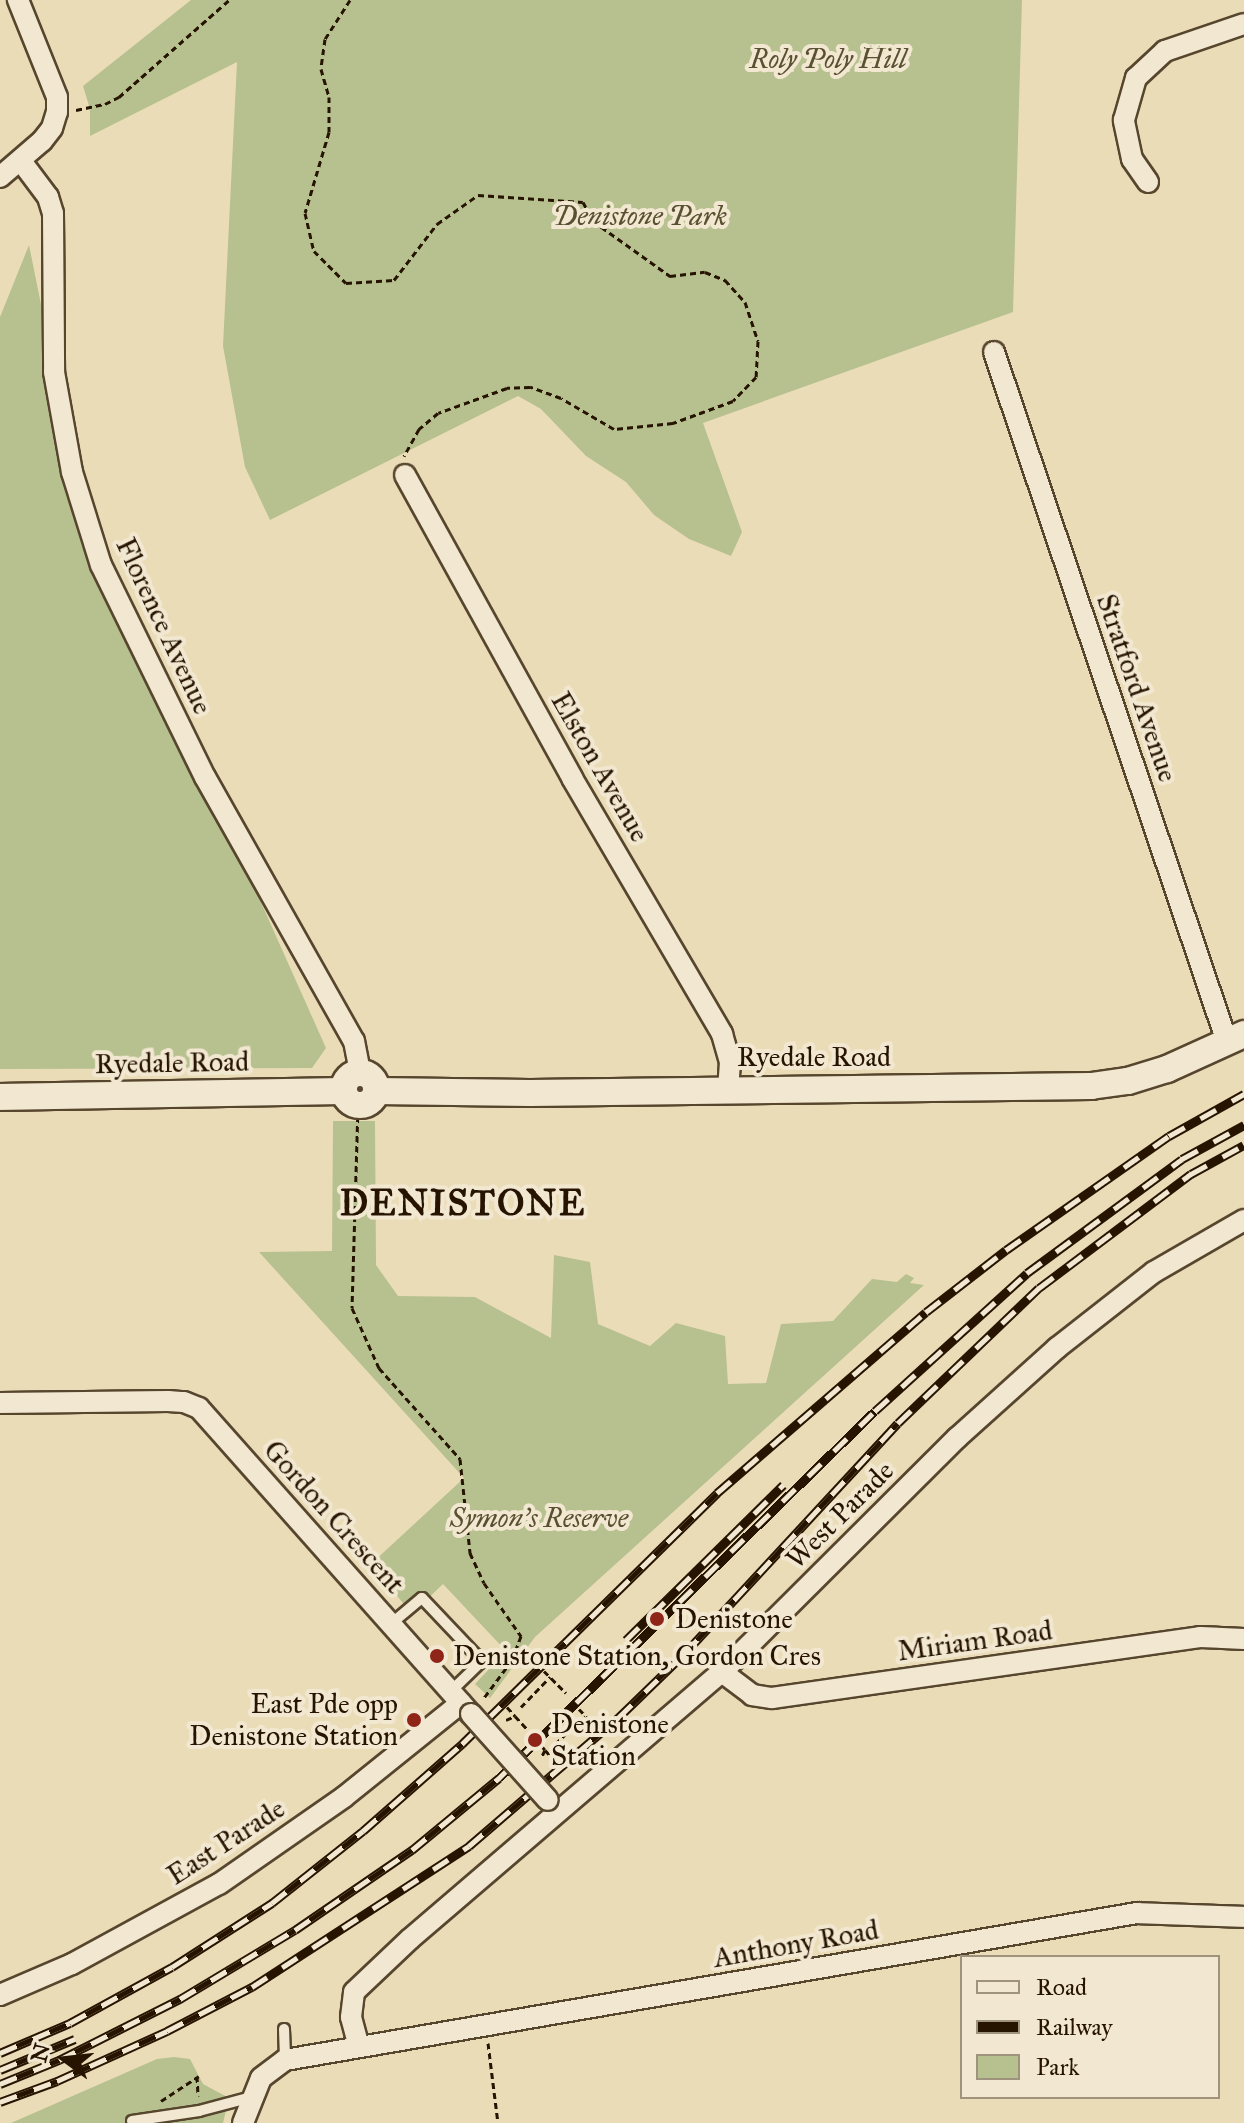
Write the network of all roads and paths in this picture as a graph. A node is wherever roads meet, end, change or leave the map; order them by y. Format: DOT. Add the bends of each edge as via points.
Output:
graph roads {
  1 [pos="18,0"];
  2 [pos="229,0"];
  3 [pos="350,0"];
  4 [pos="1244,24"];
  5 [pos="57,112"];
  6 [pos="21,161"];
  7 [pos="0,177"];
  8 [pos="1148,182"];
  9 [pos="994,352"];
  10 [pos="405,475"];
  11 [pos="1235,1038"];
  12 [pos="728,1089"];
  13 [pos="360,1090"];
  14 [pos="0,1097"];
  15 [pos="1244,1220"];
  16 [pos="0,1403"];
  17 [pos="392,1623"];
  18 [pos="1244,1639"];
  19 [pos="544,1671"];
  20 [pos="722,1672"];
  21 [pos="550,1677"];
  22 [pos="566,1693"];
  23 [pos="461,1702"];
  24 [pos="507,1707"];
  25 [pos="521,1707"];
  26 [pos="579,1709"];
  27 [pos="515,1716"];
  28 [pos="585,1716"];
  29 [pos="506,1720"];
  30 [pos="527,1729"];
  31 [pos="599,1730"];
  32 [pos="555,1744"];
  33 [pos="541,1745"];
  34 [pos="545,1750"];
  35 [pos="542,1756"];
  36 [pos="558,1764"];
  37 [pos="554,1806"];
  38 [pos="1244,1917"];
  39 [pos="0,1995"];
  40 [pos="486,2025"];
  41 [pos="284,2029"];
  42 [pos="359,2047"];
  43 [pos="285,2060"];
  44 [pos="199,2076"];
  45 [pos="252,2097"];
  46 [pos="132,2121"];
  47 [pos="243,2123"];
  48 [pos="498,2123"];
  1 -- 5 [label="street" via="57,97"];
  2 -- 5 [label="path" via="119,97"];
  3 -- 10 [label="path" via="325,39 321,69 329,97 329,132 305,213 314,251 346,283 394,280 437,224 478,195 583,202 593,221 670,276 705,272 725,280 745,302 758,341 756,377 733,401 673,423 614,429 561,398 530,387 507,388 457,404 438,413 412,439 403,458"];
  4 -- 8 [label="street" via="1165,51 1136,78 1124,120 1132,159"];
  5 -- 6 [label="street" via="52,128"];
  6 -- 7 [label="street"];
  6 -- 13 [label="street, Florence Avenue" via="48,197 53,213 54,372 72,472 101,565 205,777 354,1041"];
  9 -- 11 [label="street, Stratford Avenue"];
  10 -- 12 [label="street, Elston Avenue" via="572,778 722,1034 730,1062"];
  11 -- 12 [label="street, Ryedale Road" via="1167,1069 1091,1086"];
  12 -- 13 [label="street, Ryedale Road"];
  13 -- 14 [label="street, Ryedale Road"];
  13 -- 23 [label="path" via="352,1308 379,1368 460,1459 470,1553 521,1636 512,1660"];
  15 -- 20 [label="street, West Parade" via="1154,1272 1057,1348 957,1438"];
  16 -- 17 [label="street, Gordon Crescent" via="168,1401 199,1408"];
  17 -- 23 [label="street, Gordon Crescent"];
  17 -- 23 [label="lane" via="424,1599 479,1658"];
  18 -- 20 [label="street, Miriam Road" via="1200,1637 772,1698 752,1695"];
  19 -- 21 [label="path"];
  20 -- 37 [label="street, West Parade"];
  21 -- 22 [label="path"];
  21 -- 25 [label="path"];
  23 -- 37 [label="street, Gordon Crescent, bridge"];
  23 -- 39 [label="street, East Parade" via="344,1797 219,1884 72,1964"];
  24 -- 27 [label="path"];
  26 -- 28 [label="path"];
  27 -- 29 [label="path"];
  27 -- 30 [label="path"];
  28 -- 31 [label="path"];
  28 -- 32 [label="path"];
  33 -- 34 [label="path"];
  34 -- 35 [label="path"];
  34 -- 36 [label="path"];
  37 -- 42 [label="street, West Parade" via="354,1992 351,2017"];
  38 -- 40 [label="street, Anthony Road" via="1137,1913"];
  40 -- 42 [label="street, Anthony Road"];
  40 -- 48 [label="path"];
  41 -- 43 [label="lane"];
  42 -- 43 [label="street, Anthony Road"];
  43 -- 45 [label="street" via="261,2078"];
  44 -- 46 [label="path"];
  45 -- 46 [label="lane"];
  45 -- 47 [label="street"];
}
